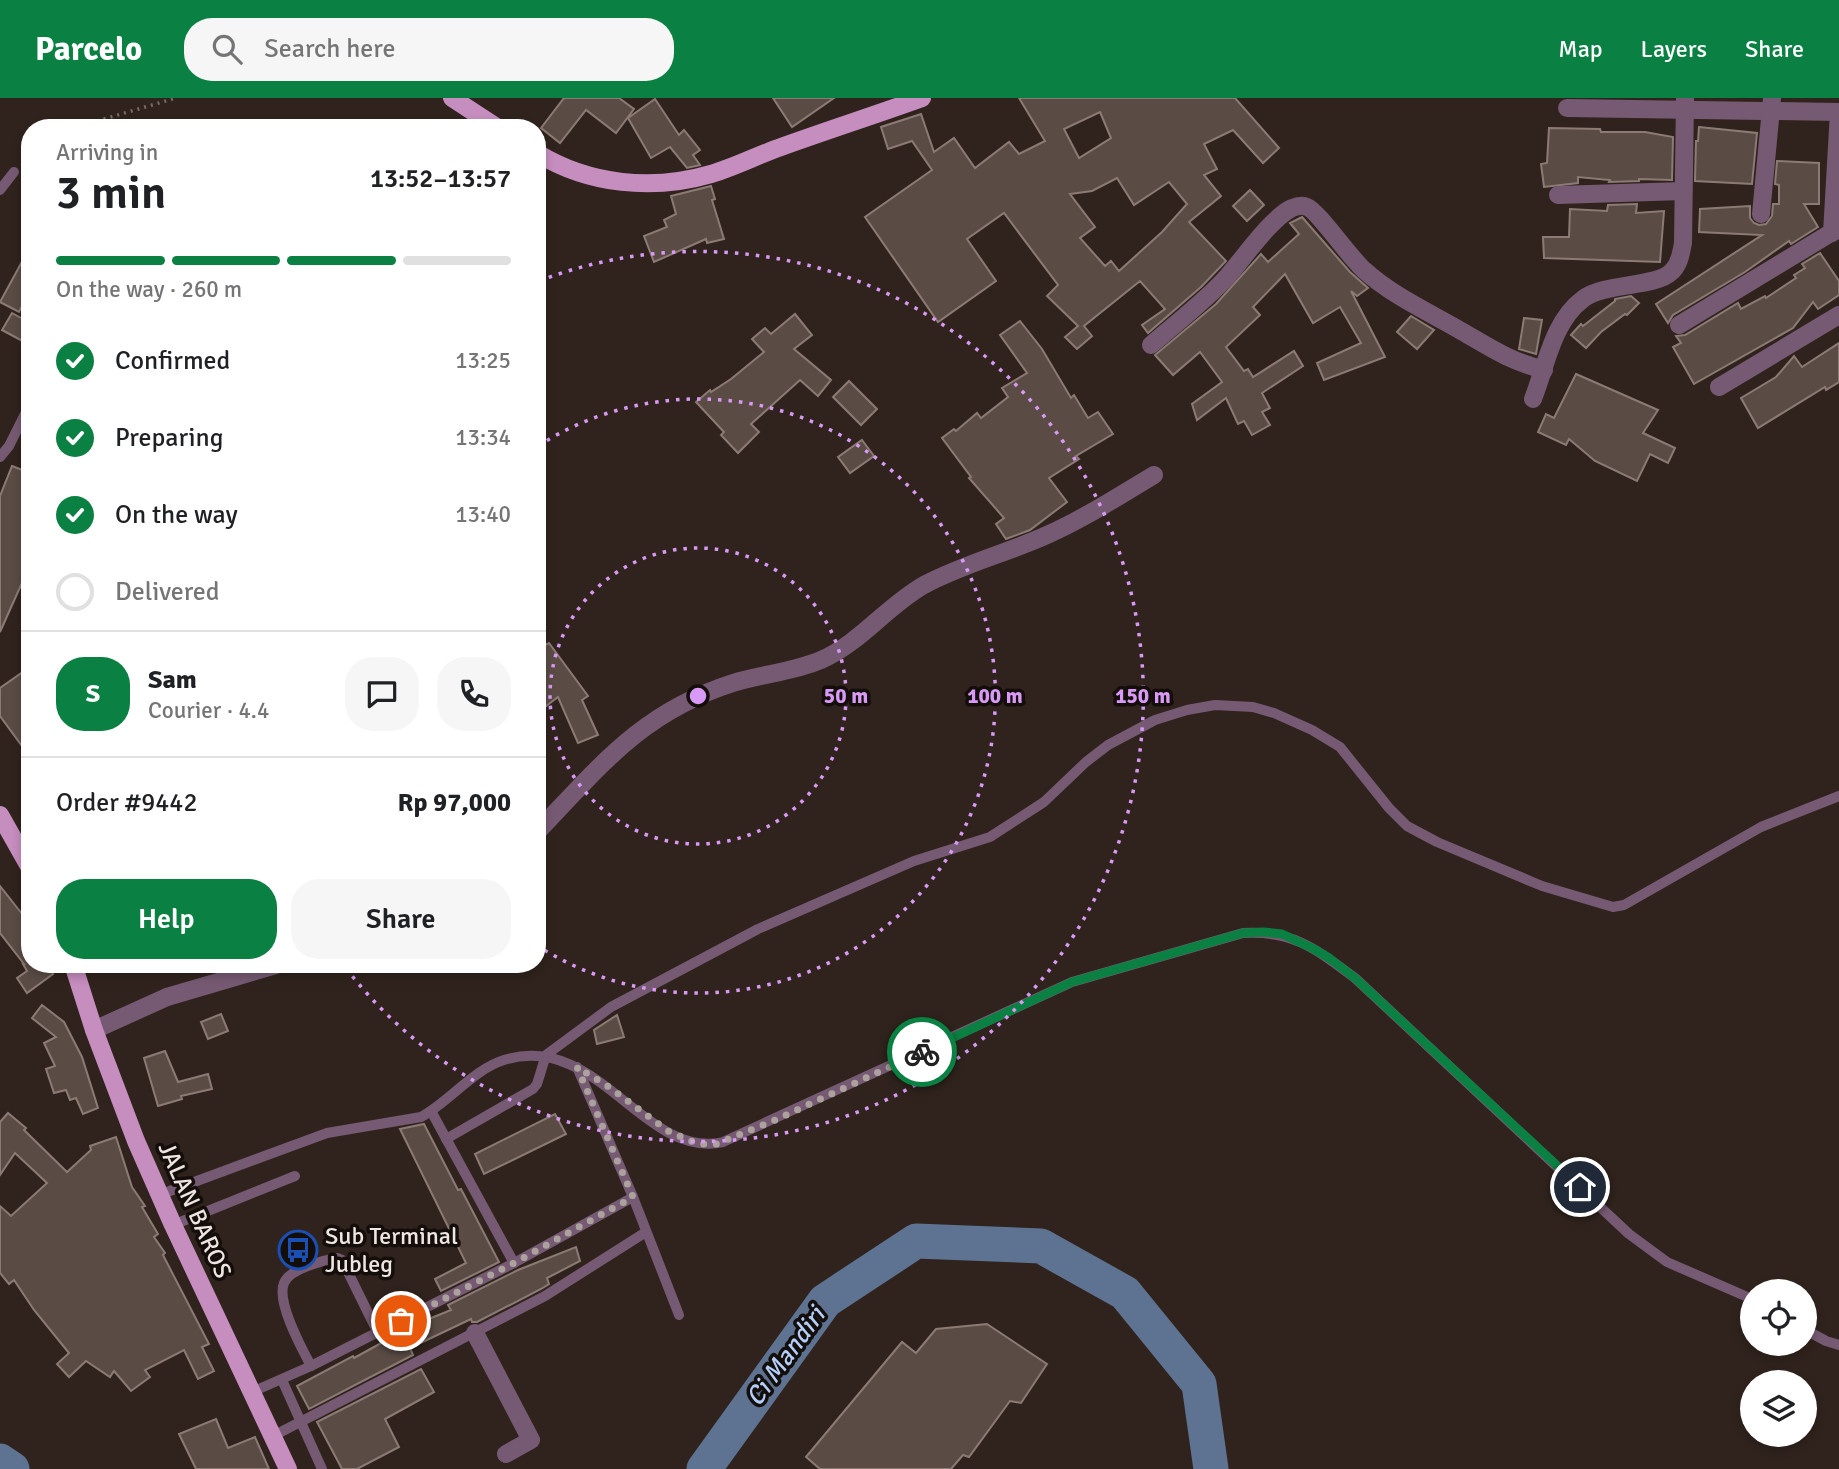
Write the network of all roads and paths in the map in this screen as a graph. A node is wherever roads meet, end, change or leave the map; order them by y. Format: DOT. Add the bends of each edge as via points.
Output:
graph roads {
  1 [pos="176,98"];
  2 [pos="452,98"];
  3 [pos="922,98"];
  4 [pos="1685,104"];
  5 [pos="1772,105"];
  6 [pos="1567,107"];
  7 [pos="1839,112"];
  8 [pos="107,119"];
  9 [pos="484,119"];
  10 [pos="546,158"];
  11 [pos="14,172"];
  12 [pos="0,190"];
  13 [pos="1683,191"];
  14 [pos="1558,195"];
  15 [pos="1761,214"];
  16 [pos="1835,230"];
  17 [pos="1839,315"];
  18 [pos="1679,325"];
  19 [pos="1151,345"];
  20 [pos="1544,369"];
  21 [pos="1719,387"];
  22 [pos="1532,399"];
  23 [pos="21,422"];
  24 [pos="0,457"];
  25 [pos="1154,475"];
  26 [pos="1839,796"];
  27 [pos="0,815"];
  28 [pos="546,822"];
  29 [pos="21,852"];
  30 [pos="76,973"];
  31 [pos="248,973"];
  32 [pos="94,1030"];
  33 [pos="546,1055"];
  34 [pos="577,1067"];
  35 [pos="431,1111"];
  36 [pos="446,1139"];
  37 [pos="295,1176"];
  38 [pos="159,1195"];
  39 [pos="633,1197"];
  40 [pos="173,1225"];
  41 [pos="646,1232"];
  42 [pos="514,1263"];
  43 [pos="1740,1294"];
  44 [pos="679,1315"];
  45 [pos="378,1333"];
  46 [pos="475,1333"];
  47 [pos="1817,1336"];
  48 [pos="1839,1345"];
  49 [pos="311,1366"];
  50 [pos="282,1380"];
  51 [pos="252,1392"];
  52 [pos="301,1422"];
  53 [pos="273,1436"];
  54 [pos="506,1454"];
  55 [pos="288,1469"];
  56 [pos="322,1469"];
  1 -- 8 [label="path"];
  2 -- 9 [label="main road"];
  3 -- 10 [label="main road" via="711,174 673,182 586,176"];
  4 -- 5 [label="street"];
  4 -- 6 [label="street"];
  4 -- 13 [label="street"];
  5 -- 7 [label="street"];
  5 -- 15 [label="street"];
  7 -- 16 [label="street"];
  11 -- 12 [label="lane"];
  13 -- 14 [label="street"];
  13 -- 20 [label="street" via="1683,243 1671,272 1584,297 1560,324"];
  16 -- 18 [label="street"];
  17 -- 21 [label="street"];
  19 -- 20 [label="street" via="1224,280 1286,212 1305,206 1317,214 1363,270 1397,296 1516,363"];
  20 -- 22 [label="street"];
  23 -- 24 [label="lane"];
  25 -- 28 [label="street" via="1084,518 923,586 821,659 734,683 669,712 636,732"];
  26 -- 33 [label="lane" via="1761,827 1623,905 1607,906 1542,886 1408,826 1340,747 1312,730 1253,707 1215,705 1186,710 1155,720 1108,745 1044,802 990,837 914,861 758,929 611,1007"];
  27 -- 29 [label="main road"];
  30 -- 32 [label="main road, JALAN BAROS"];
  31 -- 32 [label="street" via="167,997"];
  32 -- 38 [label="main road, JALAN BAROS"];
  33 -- 34 [label="lane"];
  33 -- 35 [label="lane" via="500,1061"];
  33 -- 36 [label="lane" via="533,1089"];
  34 -- 39 [label="lane"];
  34 -- 43 [label="lane" via="668,1131 698,1144 716,1144 1072,982 1243,933 1282,934 1355,978 1649,1250"];
  35 -- 36 [label="lane"];
  35 -- 38 [label="lane" via="405,1121 327,1133"];
  36 -- 42 [label="lane"];
  37 -- 40 [label="lane"];
  38 -- 40 [label="main road, JALAN BAROS"];
  39 -- 41 [label="lane"];
  39 -- 42 [label="lane"];
  40 -- 51 [label="main road, JALAN BAROS"];
  41 -- 44 [label="lane"];
  41 -- 46 [label="lane" via="545,1296"];
  42 -- 45 [label="lane"];
  45 -- 49 [label="lane"];
  45 -- 49 [label="lane" via="342,1260 310,1265 288,1276 282,1289 291,1328"];
  46 -- 52 [label="lane"];
  46 -- 54 [label="street" via="531,1440"];
  47 -- 48 [label="lane"];
  49 -- 50 [label="lane"];
  50 -- 51 [label="lane"];
  50 -- 52 [label="lane"];
  51 -- 53 [label="main road, JALAN BAROS"];
  52 -- 53 [label="lane"];
  52 -- 56 [label="lane"];
  53 -- 55 [label="main road, JALAN BAROS"];
}
